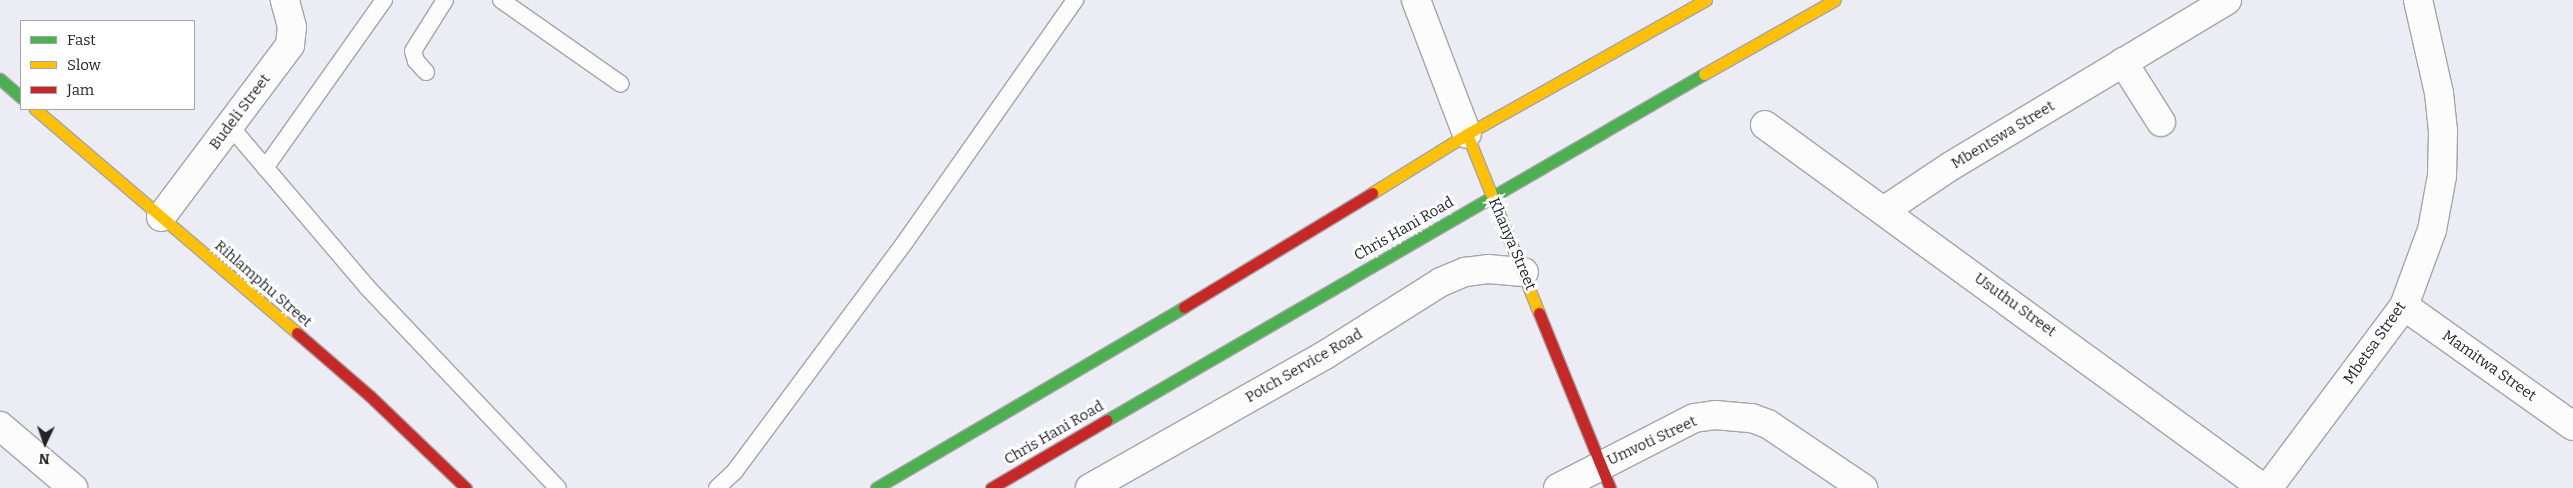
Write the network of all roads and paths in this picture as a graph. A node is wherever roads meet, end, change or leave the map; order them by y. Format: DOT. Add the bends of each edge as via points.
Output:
graph roads {
  1 [pos="285,0"];
  2 [pos="384,0"];
  3 [pos="445,0"];
  4 [pos="501,0"];
  5 [pos="1075,0"];
  6 [pos="1416,0"];
  7 [pos="1706,0"];
  8 [pos="1835,0"];
  9 [pos="2227,0"];
  10 [pos="2418,0"];
  11 [pos="2122,62"];
  12 [pos="426,72"];
  13 [pos="0,79"];
  14 [pos="622,84"];
  15 [pos="20,96"];
  16 [pos="36,110"];
  17 [pos="2161,122"];
  18 [pos="1765,125"];
  19 [pos="230,126"];
  20 [pos="1466,134"];
  21 [pos="265,168"];
  22 [pos="1490,195"];
  23 [pos="1885,210"];
  24 [pos="162,217"];
  25 [pos="1524,272"];
  26 [pos="2404,306"];
  27 [pos="0,426"];
  28 [pos="2573,426"];
  29 [pos="1606,477"];
  30 [pos="73,488"];
  31 [pos="466,488"];
  32 [pos="558,488"];
  33 [pos="717,488"];
  34 [pos="876,488"];
  35 [pos="991,488"];
  36 [pos="1090,488"];
  37 [pos="1558,488"];
  38 [pos="1863,488"];
  39 [pos="2263,488"];
  40 [pos="2268,488"];
  1 -- 19 [label="street, Budeli Street" via="290,8 290,45"];
  2 -- 21 [label="lane"];
  3 -- 12 [label="lane" via="413,51 416,61"];
  4 -- 14 [label="lane"];
  5 -- 33 [label="lane" via="905,242 735,471"];
  6 -- 20 [label="street, Khanya Street"];
  7 -- 20 [label="main road"];
  8 -- 22 [label="main road, Chris Hani Road"];
  9 -- 11 [label="street, Mbentswa Street"];
  10 -- 26 [label="street, Mbetsa Street" via="2439,93 2442,176 2432,230"];
  11 -- 17 [label="street"];
  11 -- 23 [label="street, Mbentswa Street"];
  13 -- 15 [label="main road"];
  16 -- 24 [label="main road, Rihlamphu Street"];
  18 -- 23 [label="street, Usuthu Street"];
  19 -- 21 [label="lane"];
  19 -- 24 [label="street, Budeli Street"];
  20 -- 22 [label="main road, Khanya Street"];
  20 -- 34 [label="main road" via="1246,271"];
  21 -- 32 [label="lane" via="367,287"];
  22 -- 25 [label="main road, Khanya Street"];
  22 -- 35 [label="main road, Chris Hani Road"];
  23 -- 39 [label="street, Usuthu Street"];
  24 -- 31 [label="main road, Rihlamphu Street" via="370,396"];
  25 -- 29 [label="main road, Khanya Street"];
  25 -- 36 [label="street, Potch Service Road" via="1472,271 1441,282 1325,355"];
  26 -- 28 [label="street, Mamitwa Street"];
  26 -- 40 [label="street, Mbetsa Street"];
  27 -- 30 [label="street"];
  29 -- 37 [label="street, Umvoti Street"];
  29 -- 38 [label="street, Umvoti Street" via="1694,418 1735,416 1768,424"];
}
